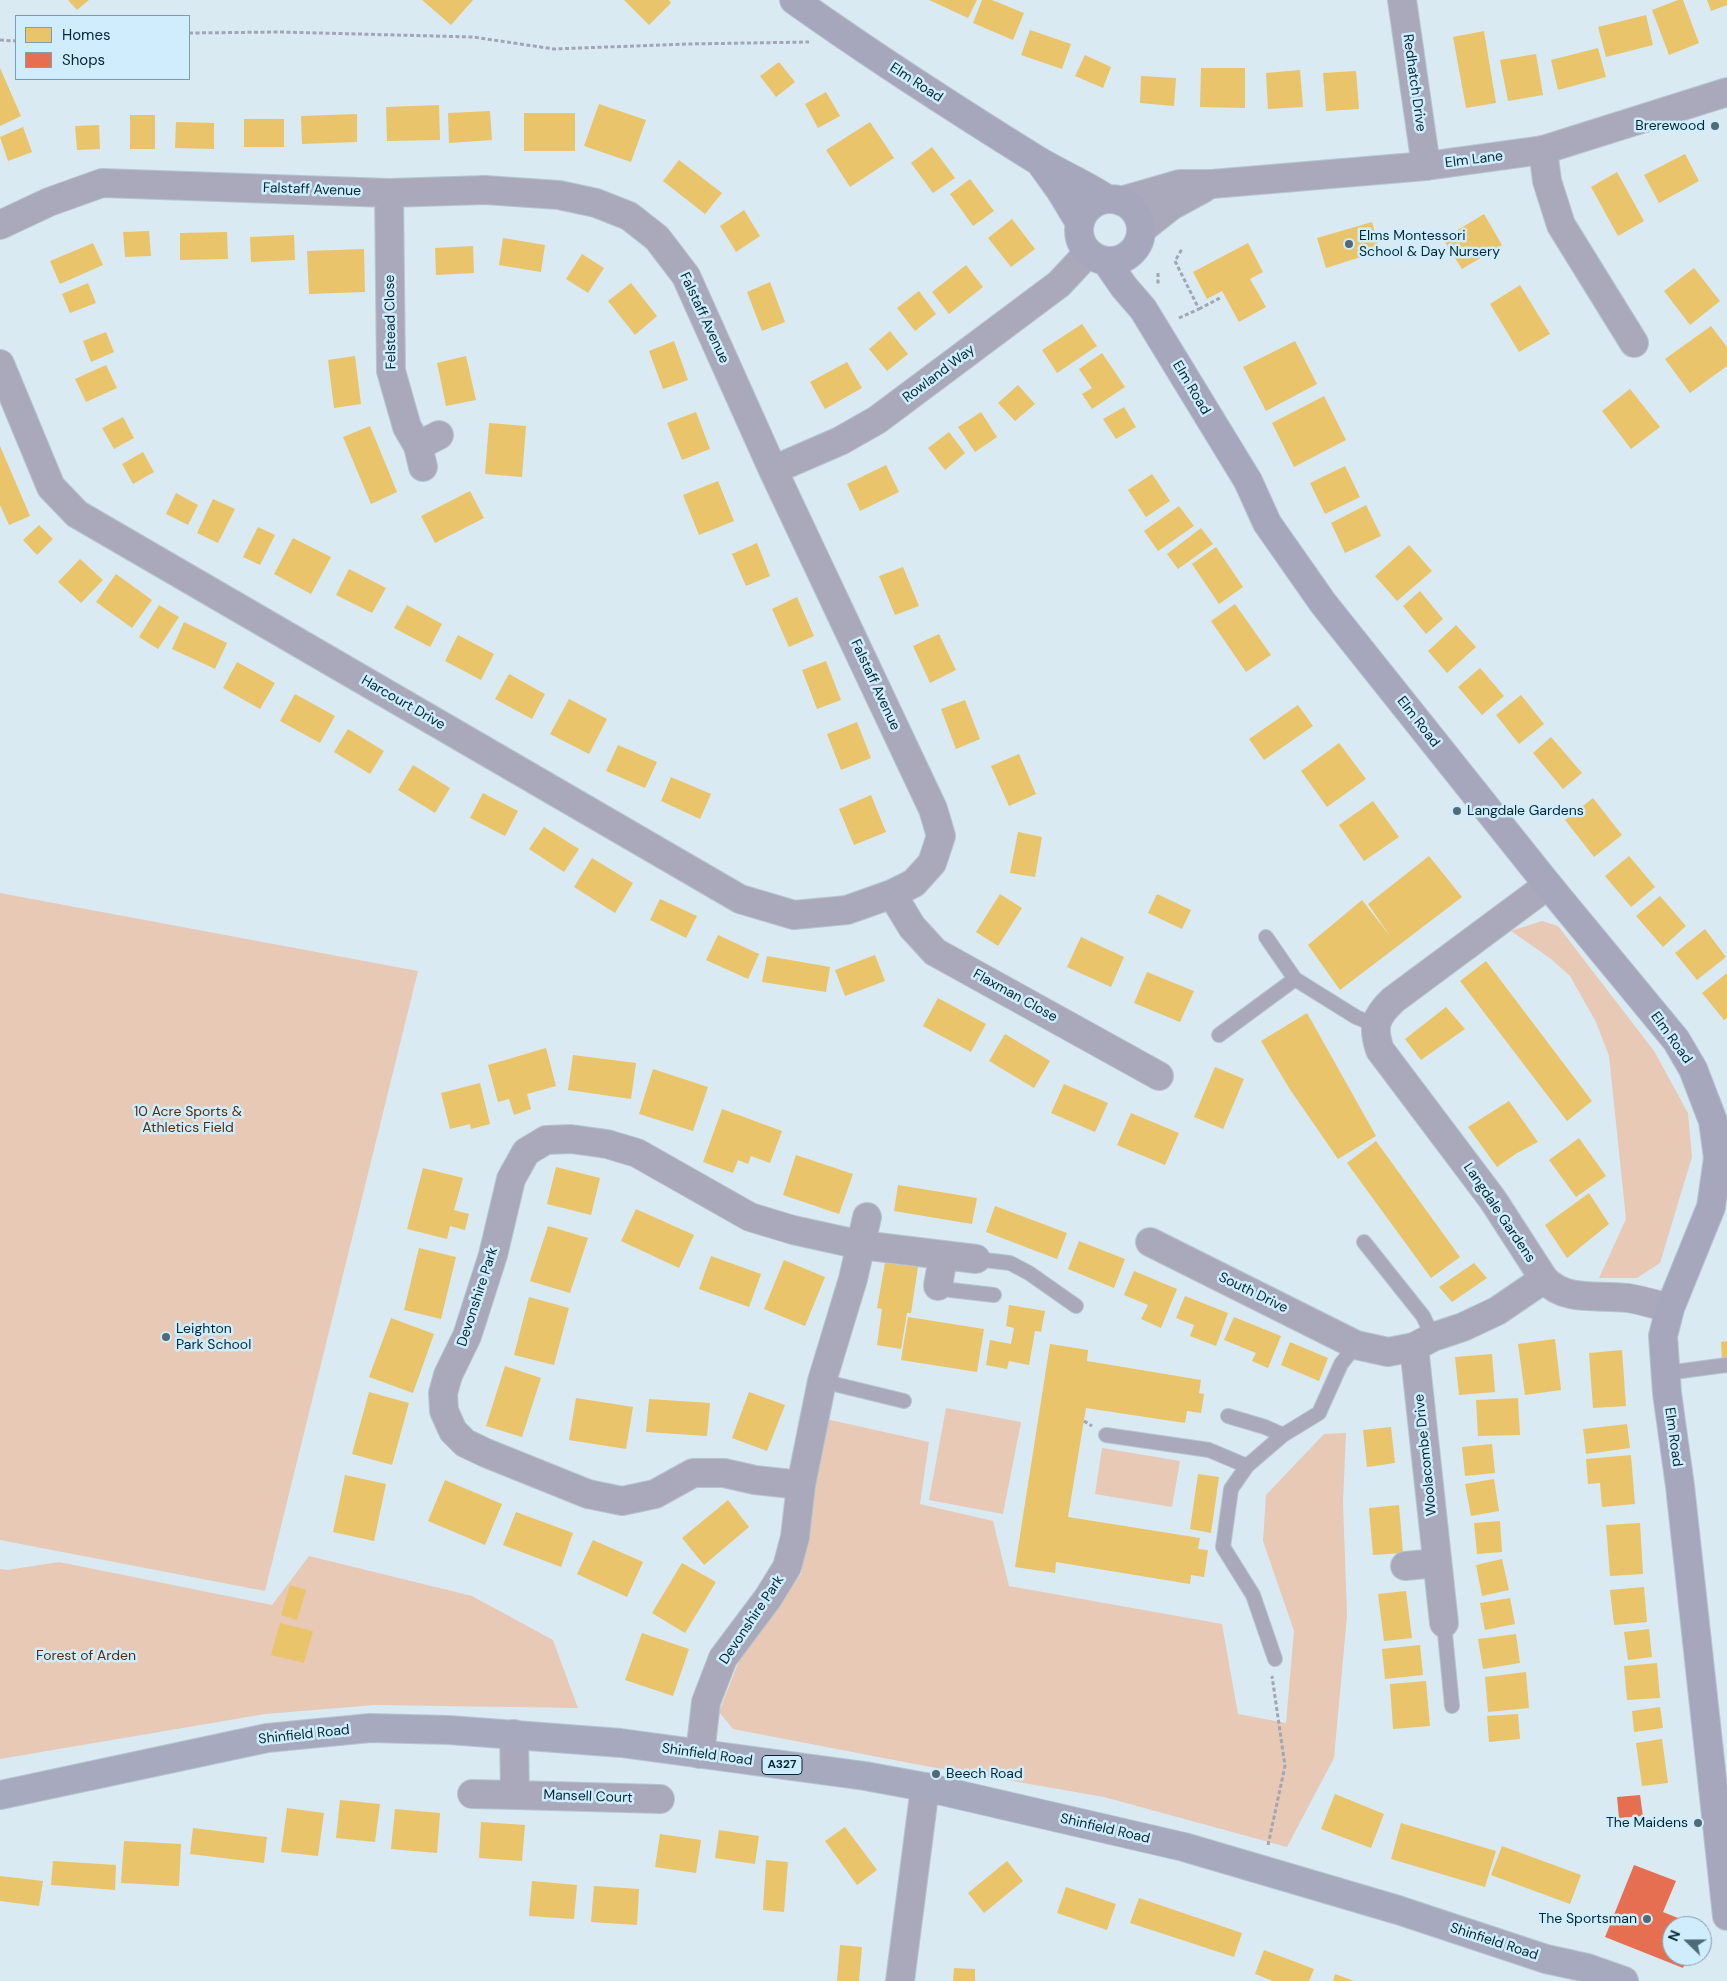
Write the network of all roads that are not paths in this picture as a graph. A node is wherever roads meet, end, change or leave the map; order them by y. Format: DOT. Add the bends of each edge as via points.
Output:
graph roads {
  1 [pos="794,0"];
  2 [pos="1402,0"];
  3 [pos="1727,92"];
  4 [pos="1542,150"];
  5 [pos="1040,162"];
  6 [pos="1426,166"];
  7 [pos="1212,184"];
  8 [pos="389,193"];
  9 [pos="1114,200"];
  10 [pos="1080,223"];
  11 [pos="0,225"];
  12 [pos="1138,239"];
  13 [pos="1097,257"];
  14 [pos="1143,309"];
  15 [pos="1634,343"];
  16 [pos="1,369"];
  17 [pos="427,449"];
  18 [pos="773,470"];
  19 [pos="1548,885"];
  20 [pos="892,894"];
  21 [pos="1266,937"];
  22 [pos="1294,979"];
  23 [pos="1375,1024"];
  24 [pos="1218,1035"];
  25 [pos="1158,1076"];
  26 [pos="867,1217"];
  27 [pos="1150,1242"];
  28 [pos="1364,1242"];
  29 [pos="861,1245"];
  30 [pos="942,1257"];
  31 [pos="976,1259"];
  32 [pos="1544,1279"];
  33 [pos="938,1286"];
  34 [pos="994,1295"];
  35 [pos="1076,1306"];
  36 [pos="1670,1308"];
  37 [pos="1424,1342"];
  38 [pos="1356,1345"];
  39 [pos="1727,1365"];
  40 [pos="1666,1373"];
  41 [pos="822,1381"];
  42 [pos="904,1401"];
  43 [pos="1228,1416"];
  44 [pos="1106,1434"];
  45 [pos="1283,1435"];
  46 [pos="1247,1466"];
  47 [pos="801,1485"];
  48 [pos="1438,1562"];
  49 [pos="1405,1566"];
  50 [pos="1444,1623"];
  51 [pos="1276,1659"];
  52 [pos="1452,1706"];
  53 [pos="514,1734"];
  54 [pos="700,1754"];
  55 [pos="925,1787"];
  56 [pos="472,1794"];
  57 [pos="0,1795"];
  58 [pos="515,1795"];
  59 [pos="660,1799"];
  60 [pos="1727,1916"];
  61 [pos="1546,1959"];
  62 [pos="900,1981"];
  63 [pos="1582,1981"];
  64 [pos="1624,1981"];
  1 -- 5 [label="main road, Elm Road" via="866,51"];
  2 -- 6 [label="street, Redhatch Drive"];
  3 -- 4 [label="street, Elm Lane"];
  4 -- 6 [label="street, Elm Lane"];
  4 -- 15 [label="street" via="1547,181 1561,225"];
  5 -- 9 [label="main road, Elm Road"];
  5 -- 10 [label="main road, Elm Road"];
  6 -- 7 [label="street, Elm Lane"];
  7 -- 9 [label="street, Elm Lane" via="1180,184"];
  7 -- 12 [label="street, Elm Lane" via="1171,206"];
  8 -- 11 [label="street, Falstaff Avenue" via="102,183 49,202"];
  8 -- 17 [label="street, Felstead Close" via="391,370 407,427"];
  8 -- 18 [label="street, Falstaff Avenue" via="485,190 558,195 596,203 629,216 657,238 686,276"];
  9 -- 10 [label="main road" via="1098,201 1090,206"];
  9 -- 12 [label="main road" via="1136,211"];
  10 -- 13 [label="main road" via="1084,247"];
  12 -- 13 [label="main road" via="1122,259"];
  12 -- 14 [label="main road, Elm Road"];
  13 -- 14 [label="main road, Elm Road"];
  13 -- 18 [label="street, Rowland Way" via="877,420 840,441"];
  14 -- 19 [label="main road, Elm Road" via="1248,481 1267,523 1295,563"];
  16 -- 20 [label="street, Harcourt Drive" via="51,487 77,514 740,898 794,915 847,910"];
  18 -- 20 [label="street, Falstaff Avenue" via="934,809 941,836 932,863 914,883"];
  19 -- 23 [label="street" via="1392,1000"];
  19 -- 36 [label="main road, Elm Road" via="1676,1040 1693,1069 1714,1121 1718,1158 1711,1207"];
  20 -- 25 [label="street, Flaxman Close" via="912,927 935,952"];
  21 -- 22 [label="lane"];
  22 -- 23 [label="lane" via="1356,1018"];
  22 -- 24 [label="lane"];
  23 -- 32 [label="street, Langdale Gardens" via="1380,1050 1493,1200"];
  26 -- 29 [label="street, Devonshire Park"];
  27 -- 38 [label="street, South Drive"];
  28 -- 37 [label="lane, Woolacombe Drive" via="1423,1316"];
  29 -- 30 [label="street, Devonshire Park"];
  29 -- 41 [label="street, Devonshire Park"];
  29 -- 47 [label="street, Devonshire Park" via="750,1217 629,1151 580,1140 546,1140 526,1152 511,1179 493,1255 467,1336 448,1375 444,1411 453,1431 465,1443 588,1494 622,1502 655,1494 693,1473 724,1473"];
  30 -- 31 [label="street, Devonshire Park"];
  30 -- 33 [label="street"];
  31 -- 35 [label="lane, Devonshire Park" via="1010,1263"];
  32 -- 36 [label="street, Langdale Gardens" via="1563,1293 1630,1298"];
  32 -- 37 [label="street" via="1497,1311"];
  33 -- 34 [label="lane"];
  36 -- 40 [label="main road, Elm Road" via="1663,1336"];
  37 -- 38 [label="street" via="1388,1352"];
  37 -- 48 [label="street, Woolacombe Drive"];
  38 -- 45 [label="lane" via="1341,1364 1319,1413"];
  39 -- 40 [label="lane"];
  40 -- 60 [label="main road, Elm Road"];
  41 -- 42 [label="lane"];
  41 -- 47 [label="street, Devonshire Park"];
  43 -- 45 [label="lane"];
  44 -- 46 [label="lane" via="1209,1450"];
  45 -- 46 [label="lane"];
  46 -- 51 [label="lane" via="1231,1489 1223,1547 1253,1595"];
  47 -- 54 [label="street, Devonshire Park" via="795,1537 787,1567 723,1658 706,1702"];
  48 -- 49 [label="street"];
  48 -- 50 [label="street, Woolacombe Drive"];
  50 -- 52 [label="lane"];
  53 -- 54 [label="main road, Shinfield Road / A327"];
  53 -- 57 [label="main road, Shinfield Road / A327" via="370,1728 267,1738"];
  53 -- 58 [label="street"];
  54 -- 55 [label="main road, Shinfield Road / A327"];
  55 -- 61 [label="main road, Shinfield Road / A327" via="1184,1847 1398,1910"];
  55 -- 62 [label="street"];
  56 -- 58 [label="street, Mansell Court"];
  58 -- 59 [label="street, Mansell Court"];
  61 -- 63 [label="main road, Shinfield Road / A327"];
  61 -- 64 [label="main road, Shinfield Road / A327"];
}
